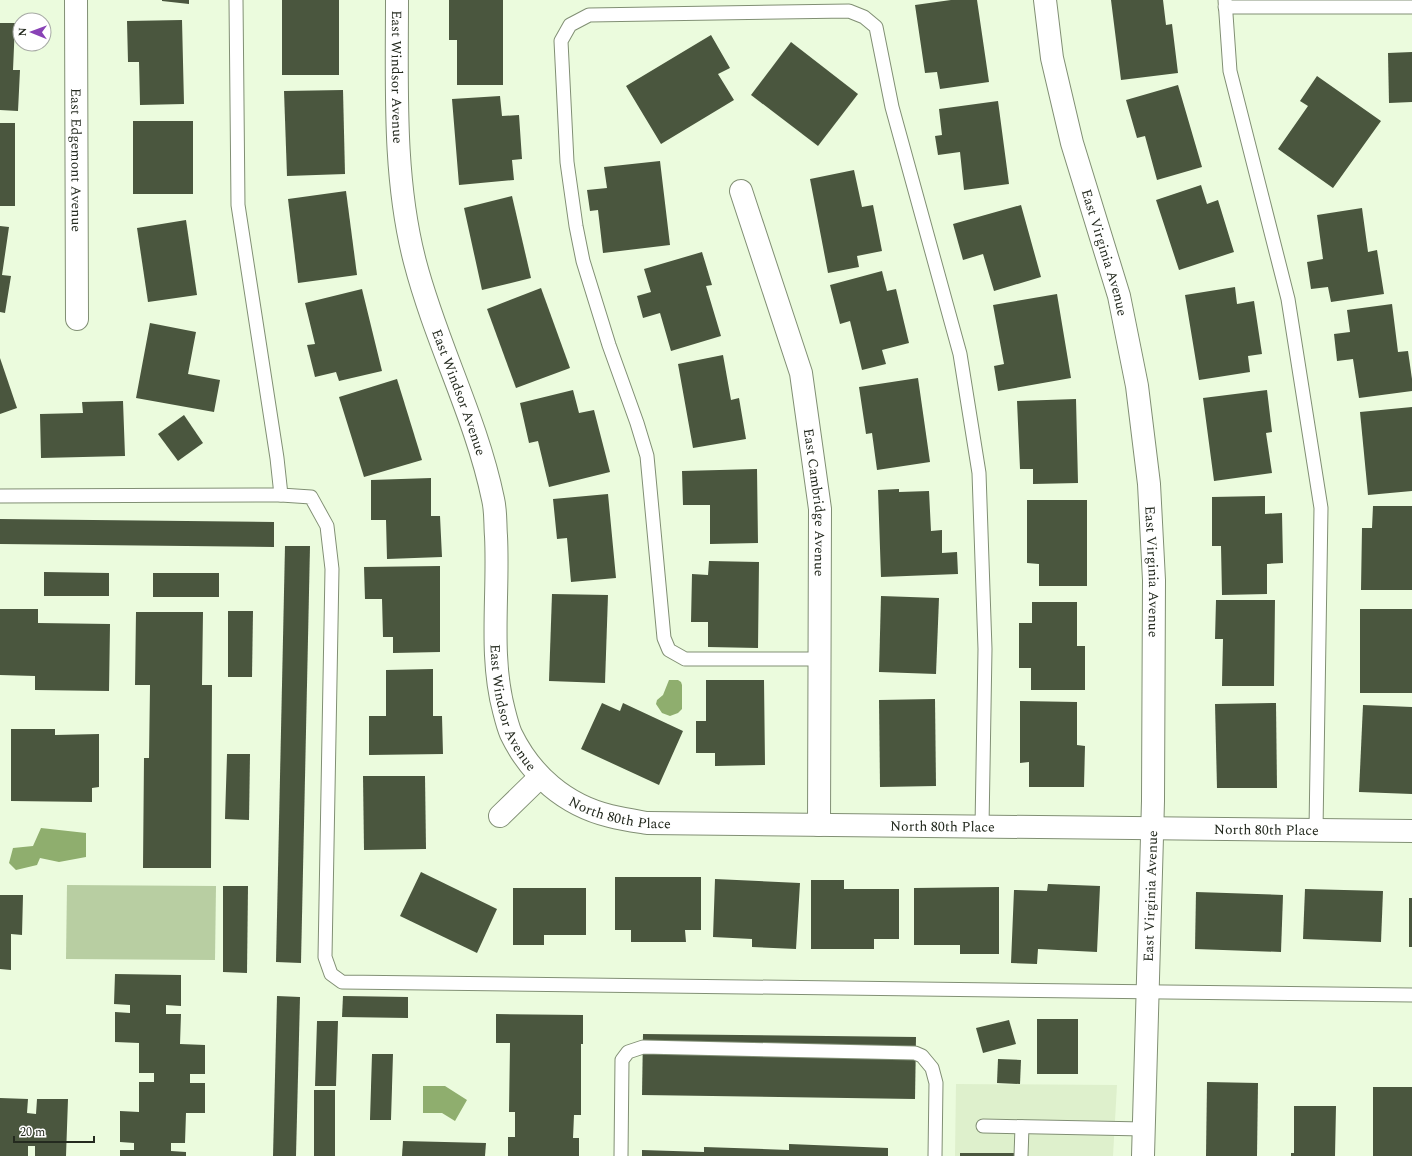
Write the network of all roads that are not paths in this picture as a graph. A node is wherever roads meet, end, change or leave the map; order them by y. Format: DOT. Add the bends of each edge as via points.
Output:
graph roads {
  1 [pos="76,0"];
  2 [pos="236,0"];
  3 [pos="397,0"];
  4 [pos="1046,0"];
  5 [pos="1225,4"];
  6 [pos="1412,7"];
  7 [pos="741,191"];
  8 [pos="77,319"];
  9 [pos="0,496"];
  10 [pos="281,496"];
  11 [pos="819,659"];
  12 [pos="540,777"];
  13 [pos="500,816"];
  14 [pos="819,825"];
  15 [pos="982,827"];
  16 [pos="1152,827"];
  17 [pos="1316,830"];
  18 [pos="1412,831"];
  19 [pos="1148,993"];
  20 [pos="1412,995"];
  21 [pos="983,1126"];
  22 [pos="1022,1127"];
  23 [pos="1144,1129"];
  24 [pos="621,1156"];
  25 [pos="935,1156"];
  26 [pos="1021,1156"];
  27 [pos="1143,1156"];
  1 -- 8 [label="street, East Edgemont Avenue"];
  2 -- 10 [label="lane" via="238,205"];
  3 -- 12 [label="street, East Windsor Avenue" via="397,116 401,191 414,260 427,306 480,447 494,502 497,558 496,662 501,698 510,732 528,763"];
  4 -- 16 [label="street, East Virginia Avenue" via="1052,58 1072,143 1119,296 1137,386 1149,484 1154,580"];
  5 -- 6 [label="lane"];
  5 -- 17 [label="lane" via="1230,71 1288,299 1321,508"];
  7 -- 11 [label="street, East Cambridge Avenue" via="801,373 820,509"];
  9 -- 10 [label="lane"];
  10 -- 19 [label="lane" via="311,497 327,526 328,533 332,569 325,957 331,974 342,982"];
  11 -- 14 [label="street, East Cambridge Avenue"];
  11 -- 15 [label="lane" via="685,659 669,650 664,638 647,456 583,261 567,162 561,41 570,25 589,15 849,11 864,17 876,27 892,107 960,354 979,473 985,649"];
  12 -- 13 [label="street"];
  12 -- 14 [label="street, North 80th Place" via="580,806 610,816 647,823"];
  14 -- 15 [label="street, North 80th Place"];
  15 -- 16 [label="street, North 80th Place"];
  16 -- 17 [label="street, North 80th Place"];
  16 -- 19 [label="street, East Virginia Avenue"];
  17 -- 18 [label="street, North 80th Place"];
  19 -- 20 [label="lane"];
  19 -- 23 [label="street, East Virginia Avenue"];
  21 -- 22 [label="lane"];
  22 -- 23 [label="lane"];
  22 -- 26 [label="lane"];
  23 -- 27 [label="street, East Virginia Avenue"];
  24 -- 25 [label="lane" via="622,1060 628,1052 643,1047 915,1053 922,1056 932,1068 936,1083"];
}
